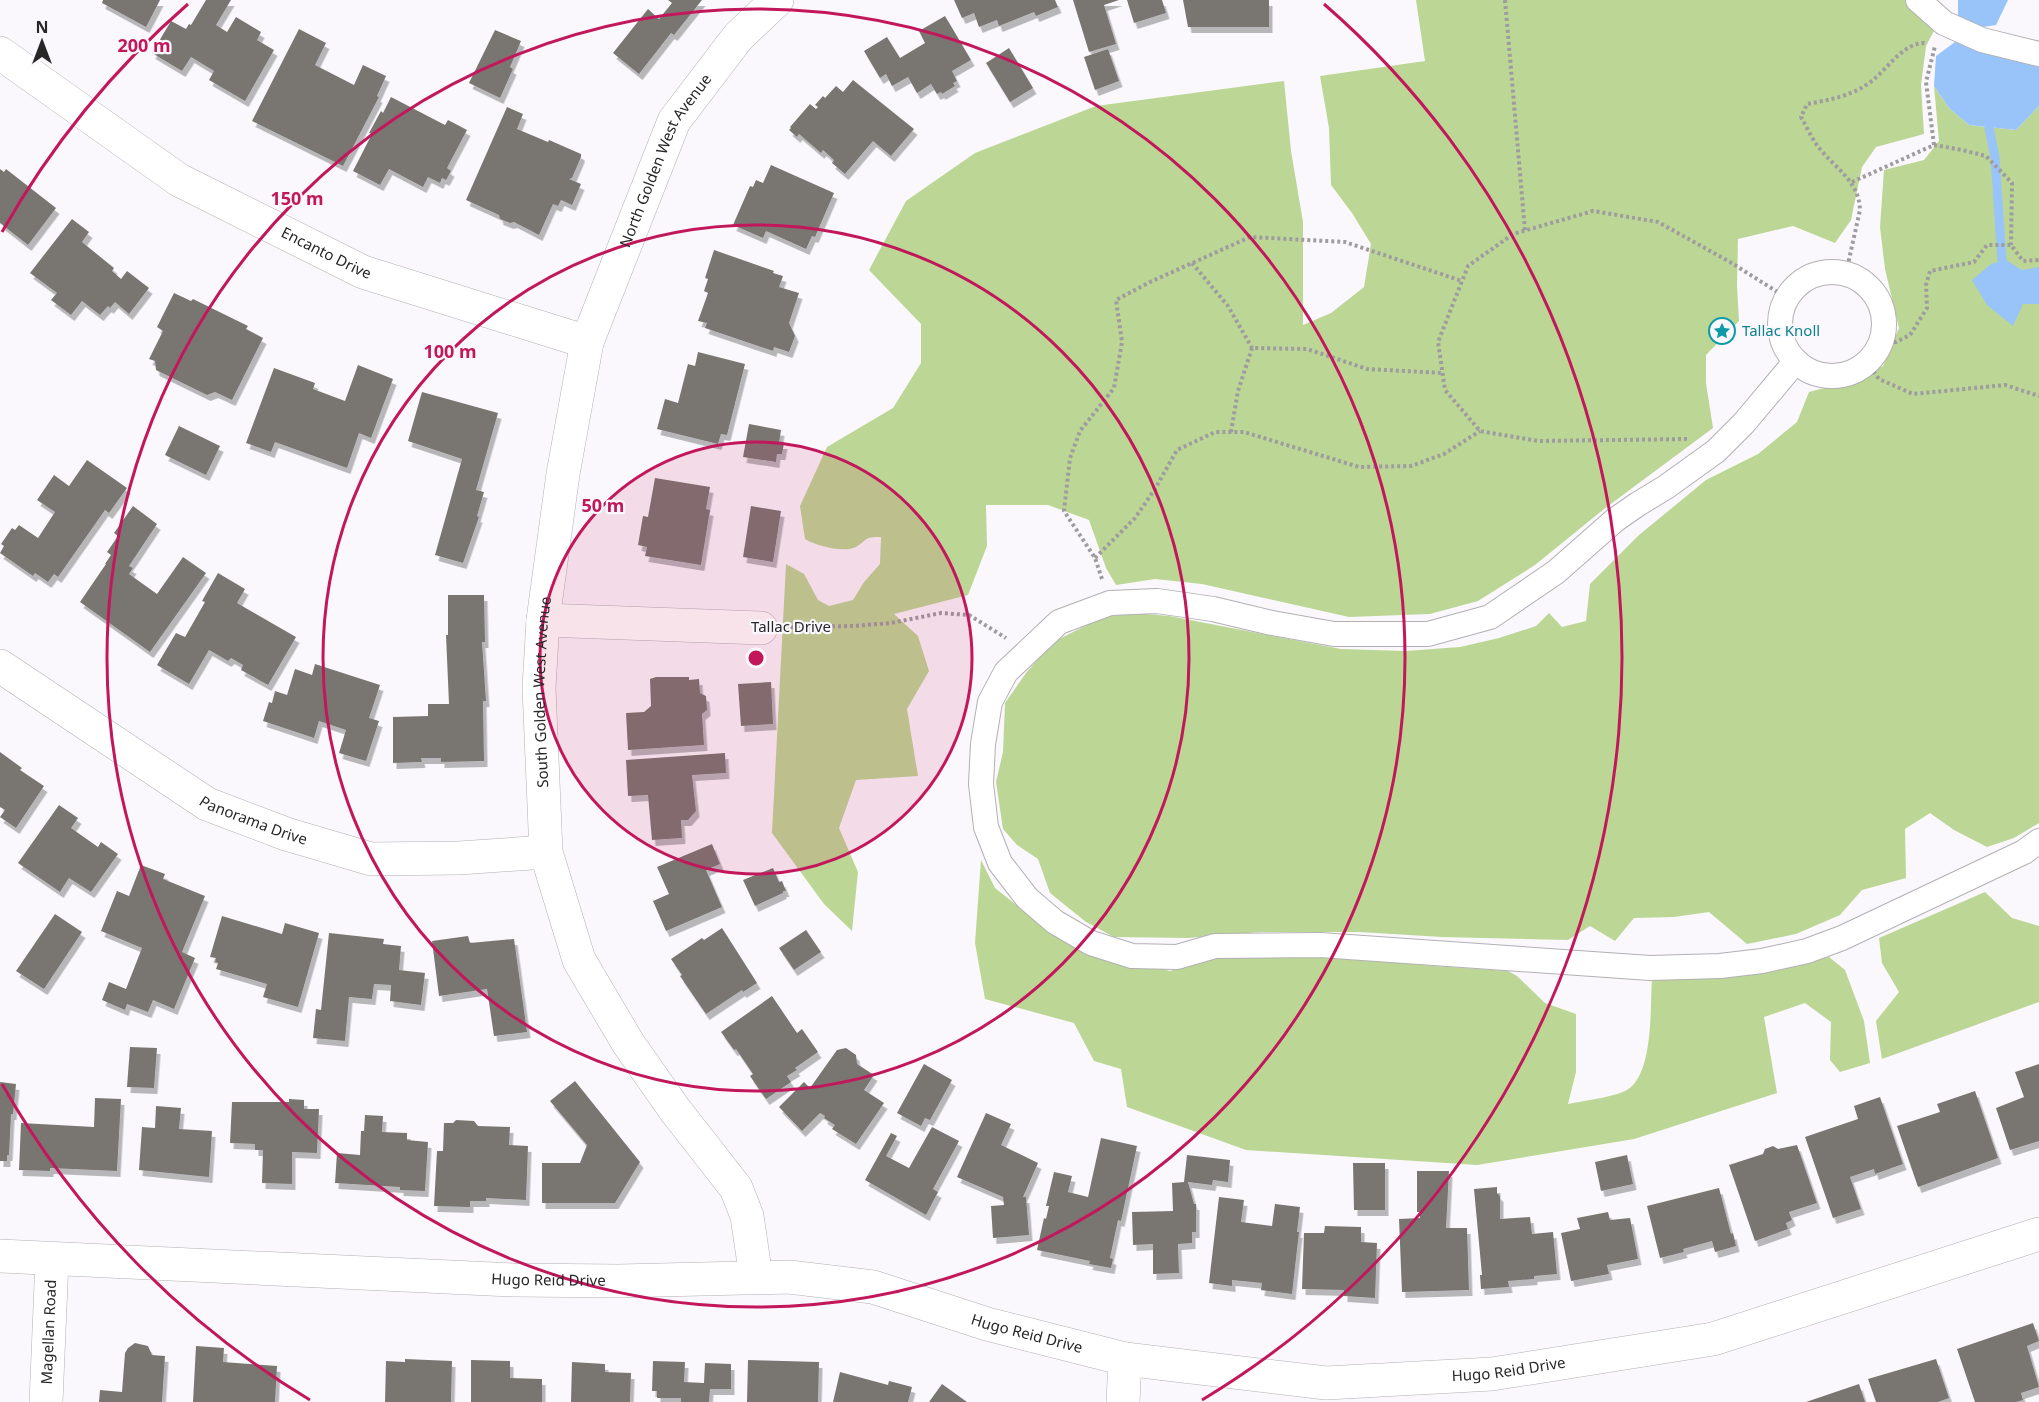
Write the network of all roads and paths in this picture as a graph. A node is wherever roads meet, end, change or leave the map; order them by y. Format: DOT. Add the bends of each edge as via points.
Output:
graph roads {
  1 [pos="777,0"];
  2 [pos="1505,0"];
  3 [pos="1918,0"];
  4 [pos="0,53"];
  5 [pos="2039,54"];
  6 [pos="1934,145"];
  7 [pos="1852,182"];
  8 [pos="1525,231"];
  9 [pos="2009,245"];
  10 [pos="2039,260"];
  11 [pos="1192,263"];
  12 [pos="1846,273"];
  13 [pos="1462,281"];
  14 [pos="1787,298"];
  15 [pos="1882,340"];
  16 [pos="587,342"];
  17 [pos="1252,348"];
  18 [pos="1796,361"];
  19 [pos="1866,362"];
  20 [pos="1443,373"];
  21 [pos="2039,396"];
  22 [pos="1480,430"];
  23 [pos="1231,432"];
  24 [pos="1728,438"];
  25 [pos="1095,558"];
  26 [pos="1110,603"];
  27 [pos="543,620"];
  28 [pos="761,628"];
  29 [pos="1027,650"];
  30 [pos="0,666"];
  31 [pos="2039,841"];
  32 [pos="546,852"];
  33 [pos="2039,1234"];
  34 [pos="0,1256"];
  35 [pos="52,1260"];
  36 [pos="756,1277"];
  37 [pos="1125,1359"];
  38 [pos="46,1402"];
  39 [pos="1122,1402"];
  1 -- 16 [label="street, North Golden West Avenue" via="738,37 674,121"];
  2 -- 8 [label="path"];
  3 -- 5 [label="street" via="1944,23 1982,40"];
  4 -- 16 [label="street, Encanto Drive" via="179,180 363,272"];
  6 -- 7 [label="path"];
  6 -- 7 [label="path" via="1926,82 1936,43 1916,43 1872,81 1831,100 1807,104 1801,117 1819,148"];
  6 -- 9 [label="path" via="1986,156 2012,183"];
  7 -- 12 [label="path" via="1860,210"];
  8 -- 13 [label="path" via="1513,234 1468,266"];
  8 -- 14 [label="path" via="1593,211 1658,222"];
  9 -- 10 [label="path" via="2023,261"];
  9 -- 15 [label="path" via="1987,245 1974,262 1930,271 1927,308 1910,334 1896,342"];
  11 -- 13 [label="path" via="1250,237 1345,242"];
  11 -- 17 [label="path" via="1228,306"];
  11 -- 25 [label="path" via="1116,300 1122,342 1114,388 1080,430 1070,458 1064,511"];
  12 -- 14 [label="street" via="1812,275"];
  12 -- 15 [label="street" via="1874,292 1885,324"];
  13 -- 20 [label="path" via="1438,342"];
  14 -- 18 [label="street" via="1781,314 1781,331 1785,347"];
  15 -- 19 [label="street"];
  16 -- 27 [label="street, South Golden West Avenue" via="563,474"];
  17 -- 20 [label="path" via="1307,349 1367,369"];
  17 -- 23 [label="path" via="1238,391"];
  18 -- 19 [label="street" via="1827,376 1845,374"];
  18 -- 24 [label="street"];
  19 -- 21 [label="path" via="1879,379 1913,394 2005,385"];
  20 -- 22 [label="path" via="1445,390"];
  22 -- 23 [label="path" via="1444,454 1411,466 1359,466 1244,432"];
  22 -- 24 [label="path" via="1538,441"];
  23 -- 25 [label="path" via="1215,432 1177,450 1135,518"];
  24 -- 26 [label="street" via="1716,451 1615,520 1556,572 1490,617 1428,634 1334,634 1213,609 1157,602"];
  25 -- 26 [label="path"];
  26 -- 29 [label="street" via="1059,622"];
  27 -- 28 [label="street, Tallac Drive"];
  27 -- 32 [label="street, South Golden West Avenue" via="539,688"];
  28 -- 29 [label="path, Tallac Drive" via="891,623 941,612 969,615"];
  29 -- 31 [label="street" via="1006,672 990,702 981,784 986,827 1000,863 1027,898 1055,922 1091,943 1132,956 1177,957 1215,946 1320,945 1650,968 1762,961 1842,938 2024,852"];
  30 -- 32 [label="street, Panorama Drive" via="207,804 286,834 371,859"];
  32 -- 36 [label="street, South Golden West Avenue" via="579,960 628,1043 736,1188 747,1216"];
  33 -- 37 [label="street, Hugo Reid Drive" via="1713,1339 1492,1374 1326,1383"];
  34 -- 35 [label="street, Hugo Reid Drive"];
  35 -- 36 [label="street, Hugo Reid Drive" via="513,1280"];
  35 -- 38 [label="street, Magellan Road"];
  36 -- 37 [label="street, Hugo Reid Drive" via="873,1287 987,1324"];
  37 -- 39 [label="street"];
}
